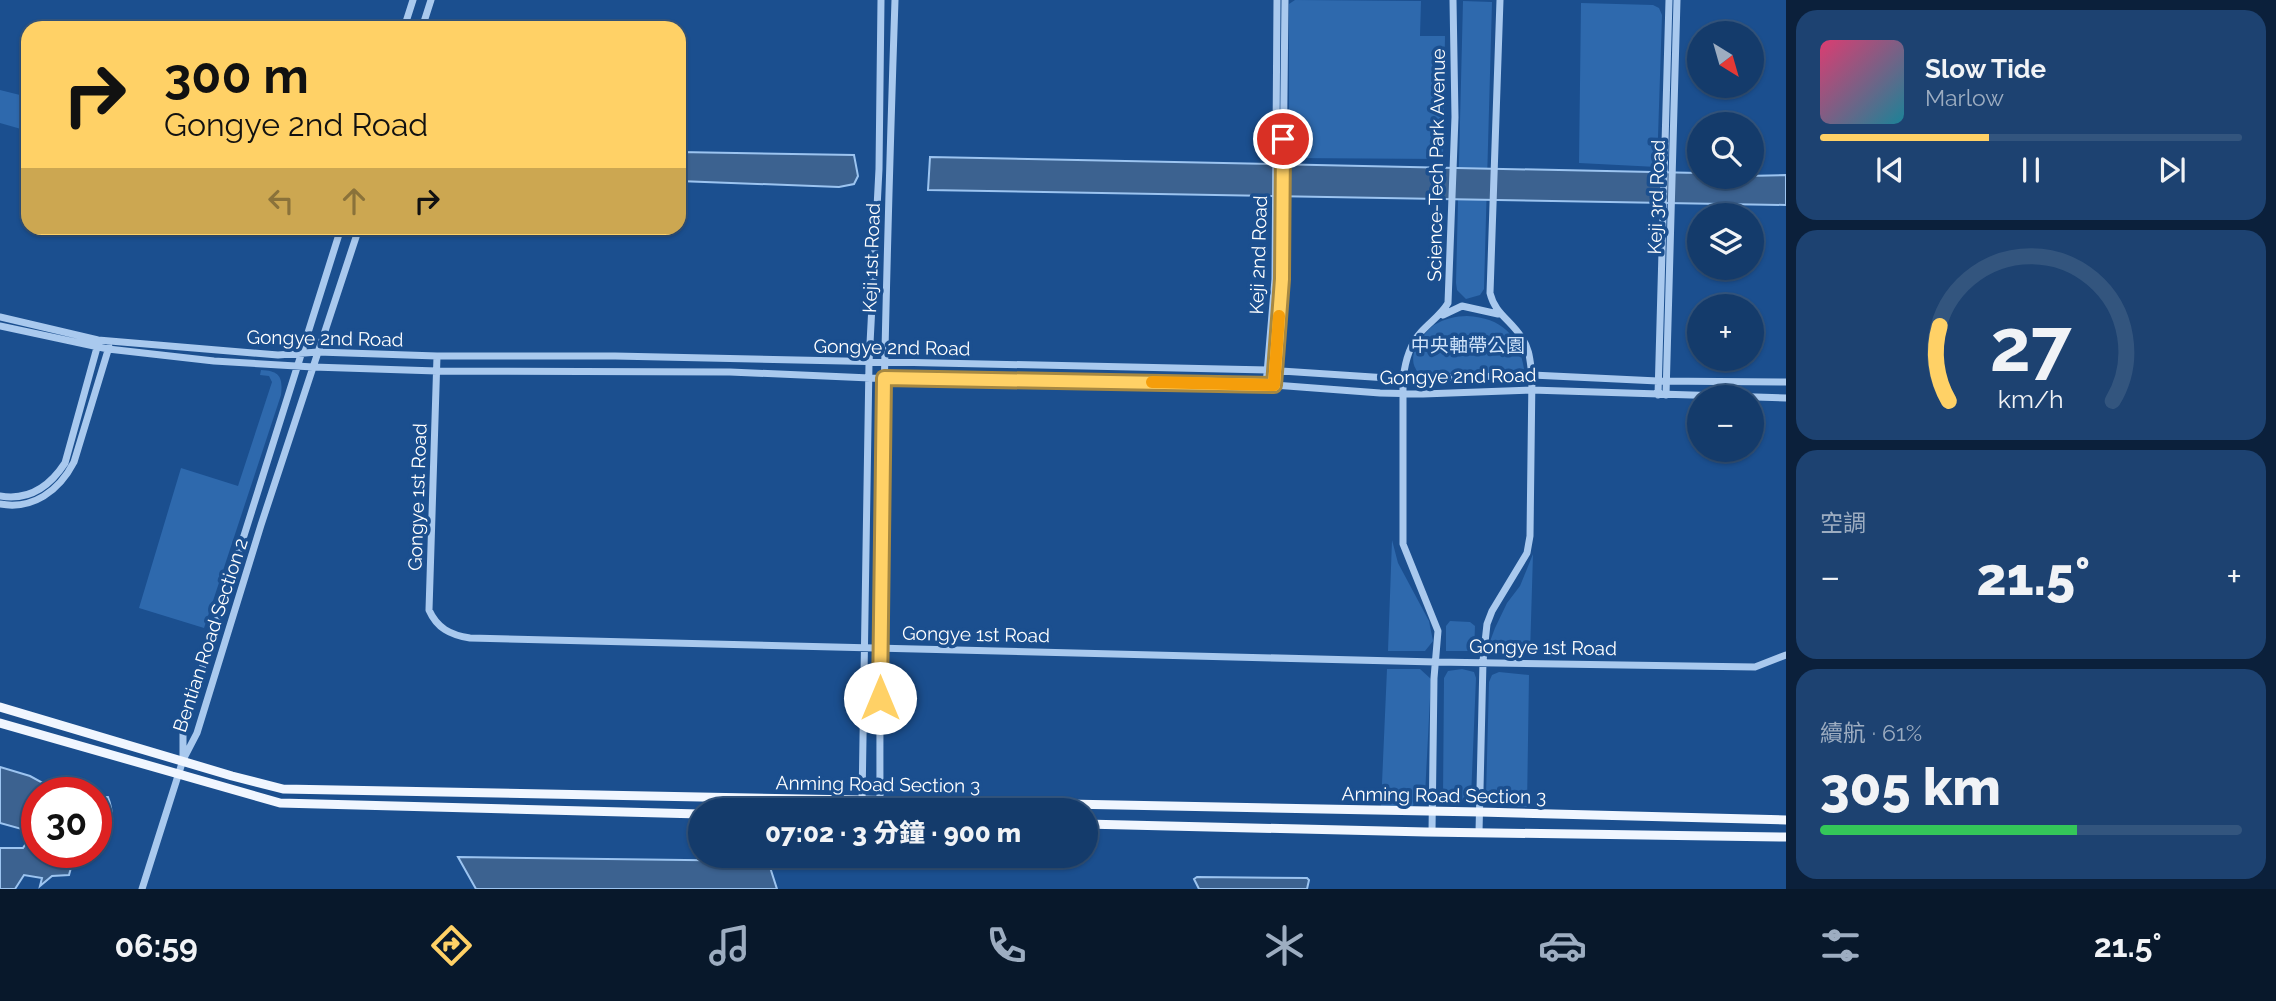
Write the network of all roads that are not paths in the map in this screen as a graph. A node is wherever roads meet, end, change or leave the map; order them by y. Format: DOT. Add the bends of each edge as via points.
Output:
graph roads {
  1 [pos="413,0"];
  2 [pos="431,0"];
  3 [pos="881,0"];
  4 [pos="895,0"];
  5 [pos="1277,0"];
  6 [pos="1285,0"];
  7 [pos="1453,0"];
  8 [pos="1500,0"];
  9 [pos="1669,0"];
  10 [pos="1677,0"];
  11 [pos="406,21"];
  12 [pos="424,21"];
  13 [pos="339,235"];
  14 [pos="357,235"];
  15 [pos="1502,316"];
  16 [pos="0,317"];
  17 [pos="1430,323"];
  18 [pos="0,326"];
  19 [pos="98,344"];
  20 [pos="109,345"];
  21 [pos="181,348"];
  22 [pos="318,352"];
  23 [pos="301,353"];
  24 [pos="437,356"];
  25 [pos="179,357"];
  26 [pos="869,363"];
  27 [pos="884,363"];
  28 [pos="297,366"];
  29 [pos="313,367"];
  30 [pos="1271,370"];
  31 [pos="437,371"];
  32 [pos="1532,375"];
  33 [pos="870,378"];
  34 [pos="884,378"];
  35 [pos="1403,379"];
  36 [pos="1662,381"];
  37 [pos="1786,382"];
  38 [pos="1270,385"];
  39 [pos="1531,390"];
  40 [pos="1403,394"];
  41 [pos="1662,395"];
  42 [pos="1786,398"];
  43 [pos="78,435"];
  44 [pos="0,496"];
  45 [pos="20,501"];
  46 [pos="0,504"];
  47 [pos="864,648"];
  48 [pos="880,648"];
  49 [pos="1786,656"];
  50 [pos="1436,662"];
  51 [pos="1483,662"];
  52 [pos="0,707"];
  53 [pos="0,723"];
  54 [pos="183,760"];
  55 [pos="178,774"];
  56 [pos="864,798"];
  57 [pos="880,798"];
  58 [pos="688,801"];
  59 [pos="1098,805"];
  60 [pos="1434,812"];
  61 [pos="1480,812"];
  62 [pos="688,814"];
  63 [pos="1786,820"];
  64 [pos="1098,824"];
  65 [pos="1432,832"];
  66 [pos="1479,832"];
  67 [pos="1786,837"];
  68 [pos="142,889"];
  1 -- 11 [label="street"];
  2 -- 12 [label="street"];
  3 -- 26 [label="street, Keji 1st Road" via="879,169"];
  4 -- 27 [label="street, Keji 1st Road"];
  5 -- 30 [label="street, Keji 2nd Road"];
  6 -- 30 [label="street, Keji 2nd Road" via="1282,279"];
  7 -- 17 [label="street, Science-Tech Park Avenue" via="1455,117 1448,303"];
  8 -- 15 [label="street" via="1490,293"];
  9 -- 36 [label="street, Keji 3rd Road"];
  10 -- 36 [label="street, Keji 3rd Road"];
  13 -- 23 [label="street, Bentian Road Section 2"];
  14 -- 22 [label="street, Bentian Road Section 2"];
  15 -- 17 [label="street, Science-Tech Park Avenue" via="1462,306"];
  15 -- 32 [label="street" via="1522,336"];
  16 -- 19 [label="street, Gongye 2nd Road"];
  17 -- 35 [label="street, Science-Tech Park Avenue" via="1411,346"];
  18 -- 19 [label="street, Gongye 2nd Road"];
  19 -- 20 [label="street, Gongye 2nd Road"];
  19 -- 43 [label="street"];
  20 -- 21 [label="street, Gongye 2nd Road"];
  20 -- 25 [label="street, Gongye 2nd Road"];
  20 -- 43 [label="street"];
  21 -- 23 [label="street, Gongye 2nd Road"];
  21 -- 25 [label="street"];
  22 -- 23 [label="street, Gongye 2nd Road"];
  22 -- 24 [label="street, Gongye 2nd Road"];
  22 -- 29 [label="street, Bentian Road Section 2"];
  23 -- 28 [label="street, Bentian Road Section 2"];
  24 -- 26 [label="street, Gongye 2nd Road"];
  24 -- 31 [label="street, Gongye 1st Road"];
  25 -- 28 [label="street, Gongye 2nd Road"];
  26 -- 27 [label="street, Gongye 2nd Road"];
  26 -- 33 [label="street, Keji 1st Road"];
  27 -- 30 [label="street, Gongye 2nd Road"];
  27 -- 34 [label="street, Keji 1st Road"];
  28 -- 29 [label="street, Gongye 2nd Road"];
  28 -- 54 [label="street, Bentian Road Section 2" via="183,729"];
  29 -- 31 [label="street, Gongye 2nd Road"];
  29 -- 54 [label="street, Bentian Road Section 2" via="197,733"];
  30 -- 35 [label="street, Gongye 2nd Road"];
  30 -- 38 [label="street, Keji 2nd Road"];
  31 -- 33 [label="street, Gongye 2nd Road" via="730,372"];
  31 -- 47 [label="street, Gongye 1st Road" via="429,610 435,623 454,635 470,638"];
  32 -- 35 [label="street, Gongye 2nd Road"];
  32 -- 36 [label="street, Gongye 2nd Road"];
  32 -- 39 [label="street"];
  33 -- 34 [label="street, Gongye 2nd Road"];
  33 -- 47 [label="street, Keji 1st Road"];
  34 -- 38 [label="street, Gongye 2nd Road"];
  34 -- 48 [label="street, Keji 1st Road"];
  35 -- 40 [label="street, Science-Tech Park Avenue"];
  36 -- 37 [label="street, Gongye 2nd Road"];
  36 -- 41 [label="street, Keji 3rd Road"];
  38 -- 40 [label="street, Gongye 2nd Road"];
  39 -- 40 [label="street, Gongye 2nd Road"];
  39 -- 41 [label="street, Gongye 2nd Road"];
  39 -- 51 [label="street" via="1530,536 1527,552 1487,624"];
  40 -- 50 [label="street, Science-Tech Park Avenue" via="1403,544 1436,622"];
  41 -- 42 [label="street, Gongye 2nd Road"];
  43 -- 45 [label="street" via="58,475"];
  44 -- 45 [label="street"];
  45 -- 46 [label="street"];
  47 -- 48 [label="street, Gongye 1st Road"];
  47 -- 56 [label="street, Keji 1st Road"];
  48 -- 50 [label="street, Gongye 1st Road"];
  48 -- 57 [label="street, Keji 1st Road"];
  49 -- 51 [label="street, Gongye 1st Road" via="1755,667"];
  50 -- 51 [label="street, Gongye 1st Road"];
  50 -- 60 [label="street, Science-Tech Park Avenue"];
  51 -- 61 [label="street"];
  52 -- 54 [label="main road, Anming Road Section 3"];
  53 -- 55 [label="main road"];
  54 -- 55 [label="street"];
  54 -- 58 [label="main road, Anming Road Section 3" via="283,789"];
  55 -- 62 [label="main road" via="280,803"];
  55 -- 68 [label="street"];
  59 -- 60 [label="main road, Anming Road Section 3"];
  60 -- 61 [label="main road, Anming Road Section 3"];
  60 -- 65 [label="street, Science-Tech Park Avenue"];
  61 -- 63 [label="main road, Anming Road Section 3"];
  61 -- 66 [label="street"];
  64 -- 65 [label="main road, Anming Road Section 3"];
  65 -- 66 [label="main road, Anming Road Section 3"];
  66 -- 67 [label="main road, Anming Road Section 3"];
}
